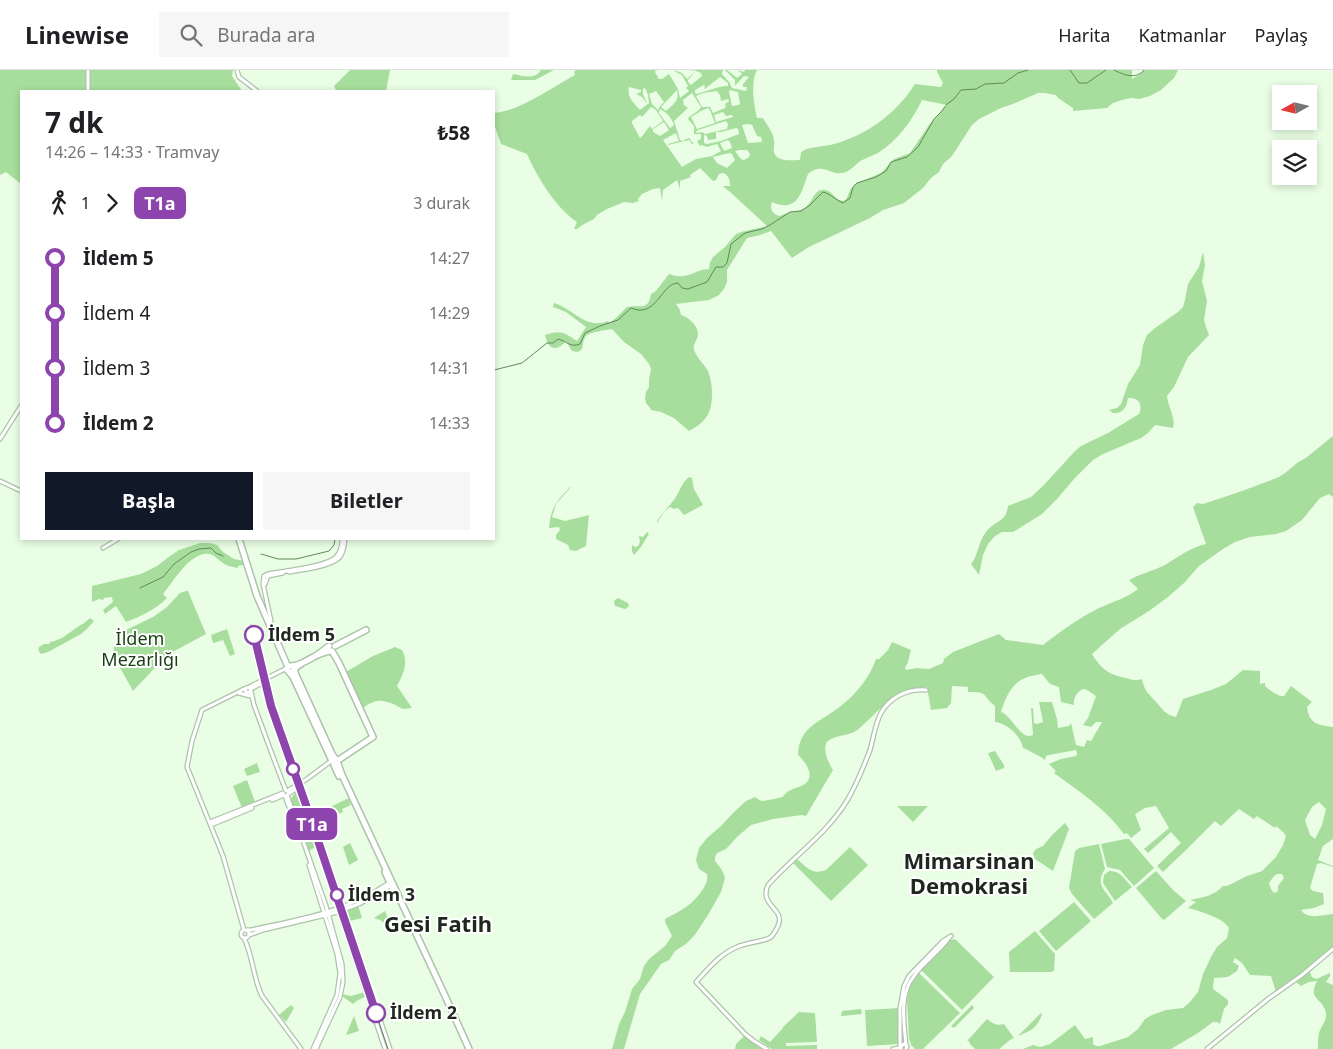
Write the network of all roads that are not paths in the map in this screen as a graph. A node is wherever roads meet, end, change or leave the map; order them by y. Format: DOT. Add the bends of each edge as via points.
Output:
graph roads {
  1 [pos="88,70"];
  2 [pos="237,70"];
  3 [pos="88,90"];
  4 [pos="256,90"];
  5 [pos="20,408"];
  6 [pos="0,439"];
  7 [pos="0,481"];
  8 [pos="20,491"];
  9 [pos="116,540"];
  10 [pos="240,540"];
  11 [pos="343,540"];
  12 [pos="103,548"];
  13 [pos="269,621"];
  14 [pos="366,630"];
  15 [pos="332,649"];
  16 [pos="291,668"];
  17 [pos="926,690"];
  18 [pos="249,691"];
  19 [pos="238,693"];
  20 [pos="334,762"];
  21 [pos="285,793"];
  22 [pos="211,824"];
  23 [pos="391,884"];
  24 [pos="325,907"];
  25 [pos="343,909"];
  26 [pos="336,911"];
  27 [pos="327,914"];
  28 [pos="321,916"];
  29 [pos="329,921"];
  30 [pos="245,930"];
  31 [pos="249,936"];
  32 [pos="244,938"];
  33 [pos="248,947"];
  34 [pos="1333,949"];
  35 [pos="907,1047"];
  36 [pos="301,1048"];
  37 [pos="901,1048"];
  38 [pos="314,1049"];
  39 [pos="385,1049"];
  40 [pos="390,1049"];
  41 [pos="467,1049"];
  42 [pos="767,1049"];
  43 [pos="893,1049"];
  44 [pos="1207,1049"];
  1 -- 3 [label="street"];
  2 -- 4 [label="street" via="239,77"];
  5 -- 6 [label="street"];
  7 -- 8 [label="street"];
  9 -- 12 [label="street"];
  10 -- 13 [label="main road"];
  11 -- 13 [label="street" via="340,551 333,559 266,575 262,582"];
  13 -- 16 [label="main road"];
  14 -- 15 [label="main road"];
  15 -- 16 [label="main road"];
  15 -- 20 [label="main road" via="373,737"];
  16 -- 18 [label="street"];
  16 -- 20 [label="main road"];
  17 -- 42 [label="street" via="906,692 883,709 866,760 838,814 768,885 766,900 780,920 772,936 726,953 696,982 745,1034"];
  18 -- 19 [label="street"];
  18 -- 19 [label="street"];
  18 -- 21 [label="street"];
  19 -- 22 [label="street" via="202,710 188,757 187,767"];
  20 -- 21 [label="street"];
  20 -- 23 [label="main road"];
  21 -- 22 [label="street"];
  21 -- 24 [label="street"];
  22 -- 30 [label="street"];
  23 -- 25 [label="street"];
  23 -- 41 [label="main road"];
  24 -- 26 [label="street"];
  24 -- 27 [label="street"];
  24 -- 28 [label="street"];
  25 -- 26 [label="street"];
  25 -- 40 [label="street"];
  26 -- 27 [label="street"];
  26 -- 29 [label="street"];
  26 -- 39 [label="street"];
  27 -- 28 [label="street"];
  27 -- 29 [label="street"];
  28 -- 29 [label="street"];
  28 -- 30 [label="street"];
  28 -- 31 [label="street"];
  29 -- 38 [label="street" via="340,964 339,989"];
  30 -- 31 [label="street"];
  30 -- 32 [label="street" via="241,933"];
  31 -- 32 [label="street"];
  31 -- 33 [label="street"];
  32 -- 33 [label="street"];
  33 -- 36 [label="street" via="262,996"];
  34 -- 44 [label="street"];
  35 -- 37 [label="street" via="902,1044"];
  35 -- 37 [label="street" via="903,1008 909,983 951,936 942,941 909,976 904,986 900,1008"];
  37 -- 43 [label="street"];
}
